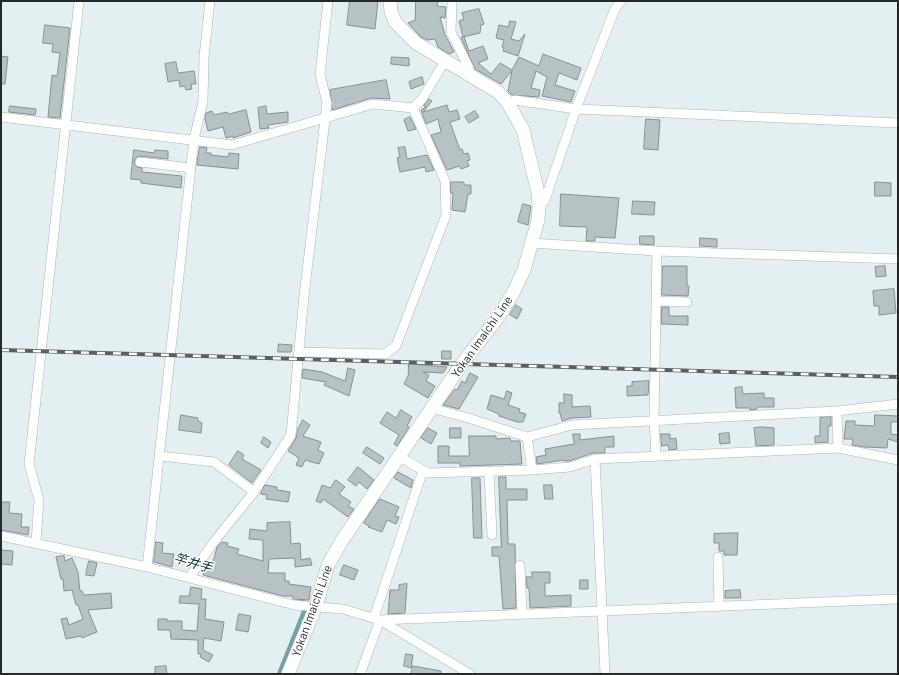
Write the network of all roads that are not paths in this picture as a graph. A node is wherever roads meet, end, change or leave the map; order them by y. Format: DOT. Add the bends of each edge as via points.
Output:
graph roads {
  1 [pos="79,1"];
  2 [pos="210,1"];
  3 [pos="328,1"];
  4 [pos="390,1"];
  5 [pos="452,1"];
  6 [pos="620,1"];
  7 [pos="445,61"];
  8 [pos="469,75"];
  9 [pos="508,103"];
  10 [pos="413,108"];
  11 [pos="576,109"];
  12 [pos="326,116"];
  13 [pos="1,117"];
  14 [pos="898,122"];
  15 [pos="66,124"];
  16 [pos="194,139"];
  17 [pos="140,162"];
  18 [pos="191,168"];
  19 [pos="539,206"];
  20 [pos="531,243"];
  21 [pos="657,251"];
  22 [pos="898,259"];
  23 [pos="656,301"];
  24 [pos="687,302"];
  25 [pos="299,352"];
  26 [pos="898,404"];
  27 [pos="431,408"];
  28 [pos="837,411"];
  29 [pos="654,420"];
  30 [pos="527,437"];
  31 [pos="838,448"];
  32 [pos="160,456"];
  33 [pos="656,456"];
  34 [pos="400,457"];
  35 [pos="594,459"];
  36 [pos="898,460"];
  37 [pos="423,470"];
  38 [pos="532,470"];
  39 [pos="489,471"];
  40 [pos="254,492"];
  41 [pos="492,535"];
  42 [pos="1,536"];
  43 [pos="36,543"];
  44 [pos="718,557"];
  45 [pos="520,565"];
  46 [pos="147,567"];
  47 [pos="189,578"];
  48 [pos="898,599"];
  49 [pos="316,606"];
  50 [pos="719,606"];
  51 [pos="602,611"];
  52 [pos="522,614"];
  53 [pos="377,619"];
  54 [pos="288,674"];
  55 [pos="360,674"];
  56 [pos="470,674"];
  57 [pos="605,674"];
  1 -- 15 [label="street"];
  2 -- 16 [label="street" via="204,57 204,101"];
  3 -- 12 [label="street" via="320,74 327,103"];
  4 -- 7 [label="main road, Yokan Imaichi Line" via="395,22 404,33"];
  5 -- 8 [label="street" via="451,32 470,68"];
  6 -- 11 [label="street"];
  7 -- 8 [label="main road, Yokan Imaichi Line"];
  7 -- 10 [label="street" via="422,99"];
  8 -- 9 [label="main road, Yokan Imaichi Line" via="498,92"];
  9 -- 11 [label="street" via="514,100"];
  9 -- 19 [label="main road, Yokan Imaichi Line" via="523,130"];
  10 -- 12 [label="street" via="373,104"];
  10 -- 25 [label="street" via="445,181 446,215 396,346 385,354"];
  11 -- 14 [label="street"];
  11 -- 19 [label="street" via="545,200"];
  12 -- 16 [label="street" via="232,145"];
  12 -- 25 [label="street"];
  13 -- 15 [label="street"];
  15 -- 16 [label="street"];
  15 -- 43 [label="street" via="29,464 39,500"];
  16 -- 18 [label="street"];
  17 -- 18 [label="street"];
  18 -- 32 [label="street"];
  19 -- 20 [label="main road, Yokan Imaichi Line"];
  20 -- 21 [label="street"];
  20 -- 27 [label="main road, Yokan Imaichi Line" via="524,270 499,316"];
  21 -- 22 [label="street"];
  21 -- 23 [label="street"];
  23 -- 24 [label="street"];
  23 -- 29 [label="street"];
  25 -- 40 [label="street" via="291,434"];
  26 -- 28 [label="street"];
  27 -- 30 [label="street"];
  27 -- 34 [label="main road, Yokan Imaichi Line"];
  28 -- 29 [label="street"];
  28 -- 31 [label="street"];
  29 -- 30 [label="street" via="572,425"];
  29 -- 33 [label="street"];
  30 -- 38 [label="street"];
  31 -- 33 [label="street"];
  31 -- 36 [label="street"];
  32 -- 40 [label="street" via="214,462"];
  32 -- 46 [label="street"];
  33 -- 35 [label="street"];
  34 -- 37 [label="street"];
  34 -- 49 [label="main road, Yokan Imaichi Line" via="328,564"];
  35 -- 38 [label="street" via="570,466"];
  35 -- 51 [label="street"];
  37 -- 39 [label="street" via="428,473"];
  37 -- 53 [label="street"];
  38 -- 39 [label="street"];
  39 -- 41 [label="street"];
  40 -- 47 [label="street"];
  42 -- 43 [label="street"];
  43 -- 46 [label="street"];
  44 -- 50 [label="street"];
  45 -- 52 [label="street"];
  46 -- 47 [label="street"];
  47 -- 49 [label="street" via="294,605"];
  48 -- 50 [label="street"];
  49 -- 53 [label="street" via="343,609"];
  49 -- 54 [label="main road, Yokan Imaichi Line"];
  50 -- 51 [label="street"];
  51 -- 52 [label="street"];
  51 -- 57 [label="street"];
  52 -- 53 [label="street"];
  53 -- 55 [label="street"];
  53 -- 56 [label="street"];
}
